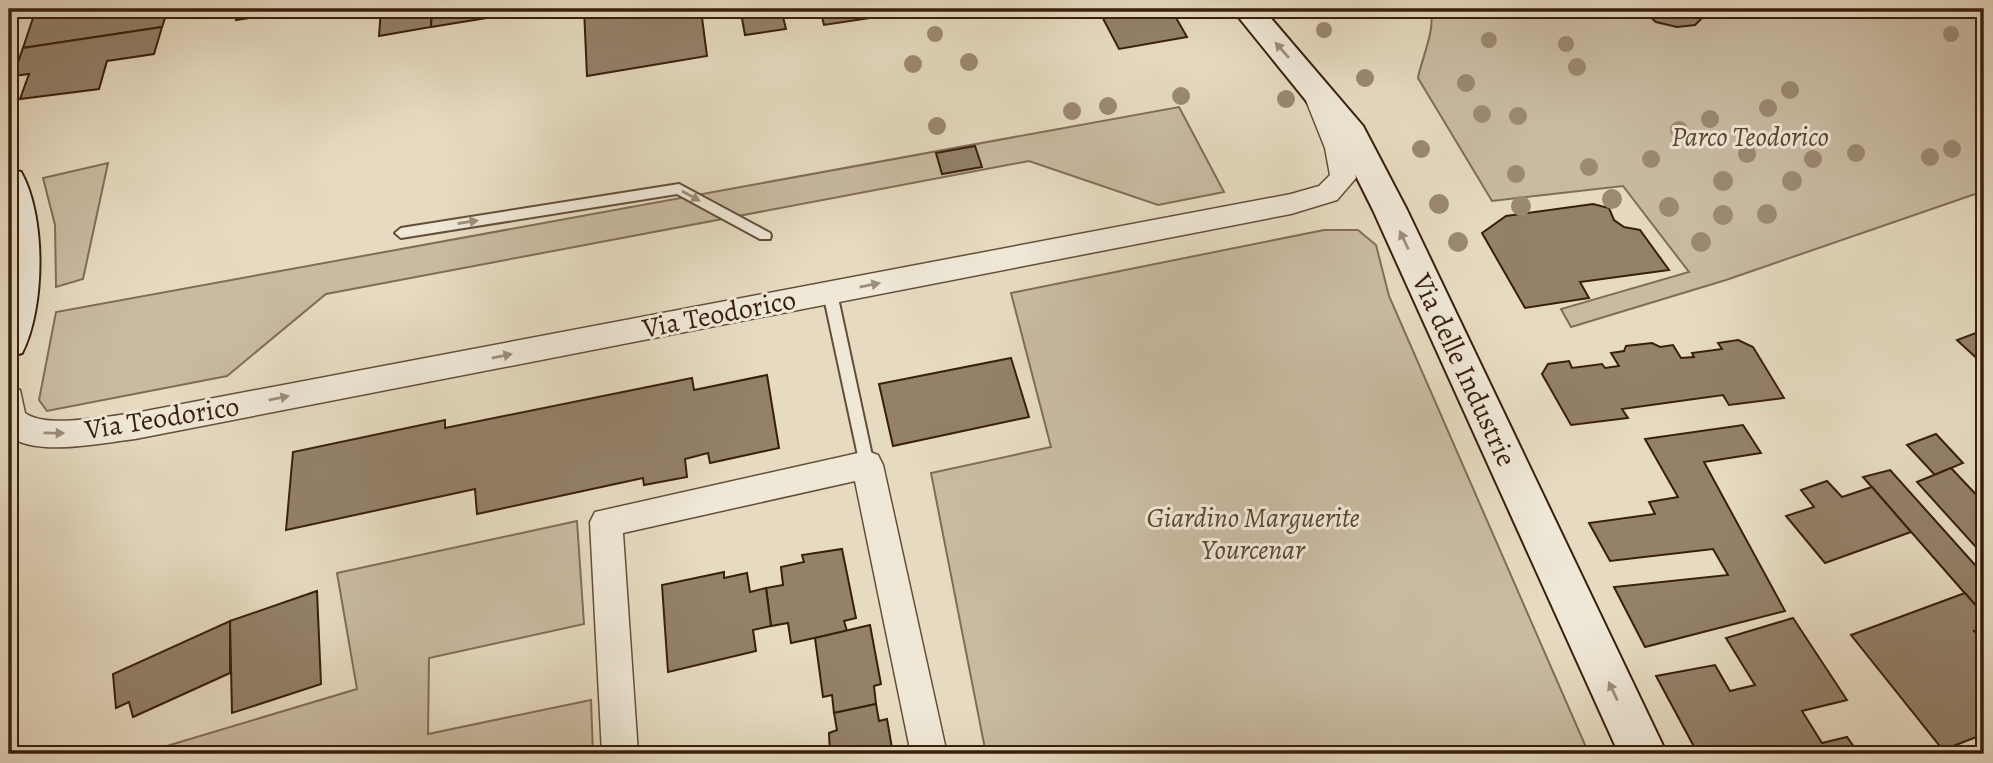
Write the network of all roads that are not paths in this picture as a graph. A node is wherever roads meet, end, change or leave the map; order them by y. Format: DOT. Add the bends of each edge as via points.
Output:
graph roads {
  1 [pos="1247,9"];
  2 [pos="1310,81"];
  3 [pos="9,181"];
  4 [pos="401,233"];
  5 [pos="765,236"];
  6 [pos="830,293"];
  7 [pos="9,342"];
  8 [pos="9,399"];
  9 [pos="867,465"];
  10 [pos="620,754"];
  11 [pos="929,754"];
  12 [pos="1643,754"];
  2 -- 1 [label="street, Via delle Industrie, one-way"];
  6 -- 2 [label="street, Via Teodorico, one-way" via="1291,204 1328,193 1343,178 1340,158"];
  12 -- 2 [label="street, Via delle Industrie, one-way" via="1390,210 1351,135"];
  3 -- 7 [label="street" via="23,249 18,307"];
  4 -- 5 [label="lane, one-way" via="679,189"];
  8 -- 6 [label="street, Via Teodorico, one-way" via="10,419 27,432 135,426"];
  6 -- 9 [label="lane"];
  9 -- 10 [label="street" via="606,522"];
  9 -- 11 [label="street"];
}
